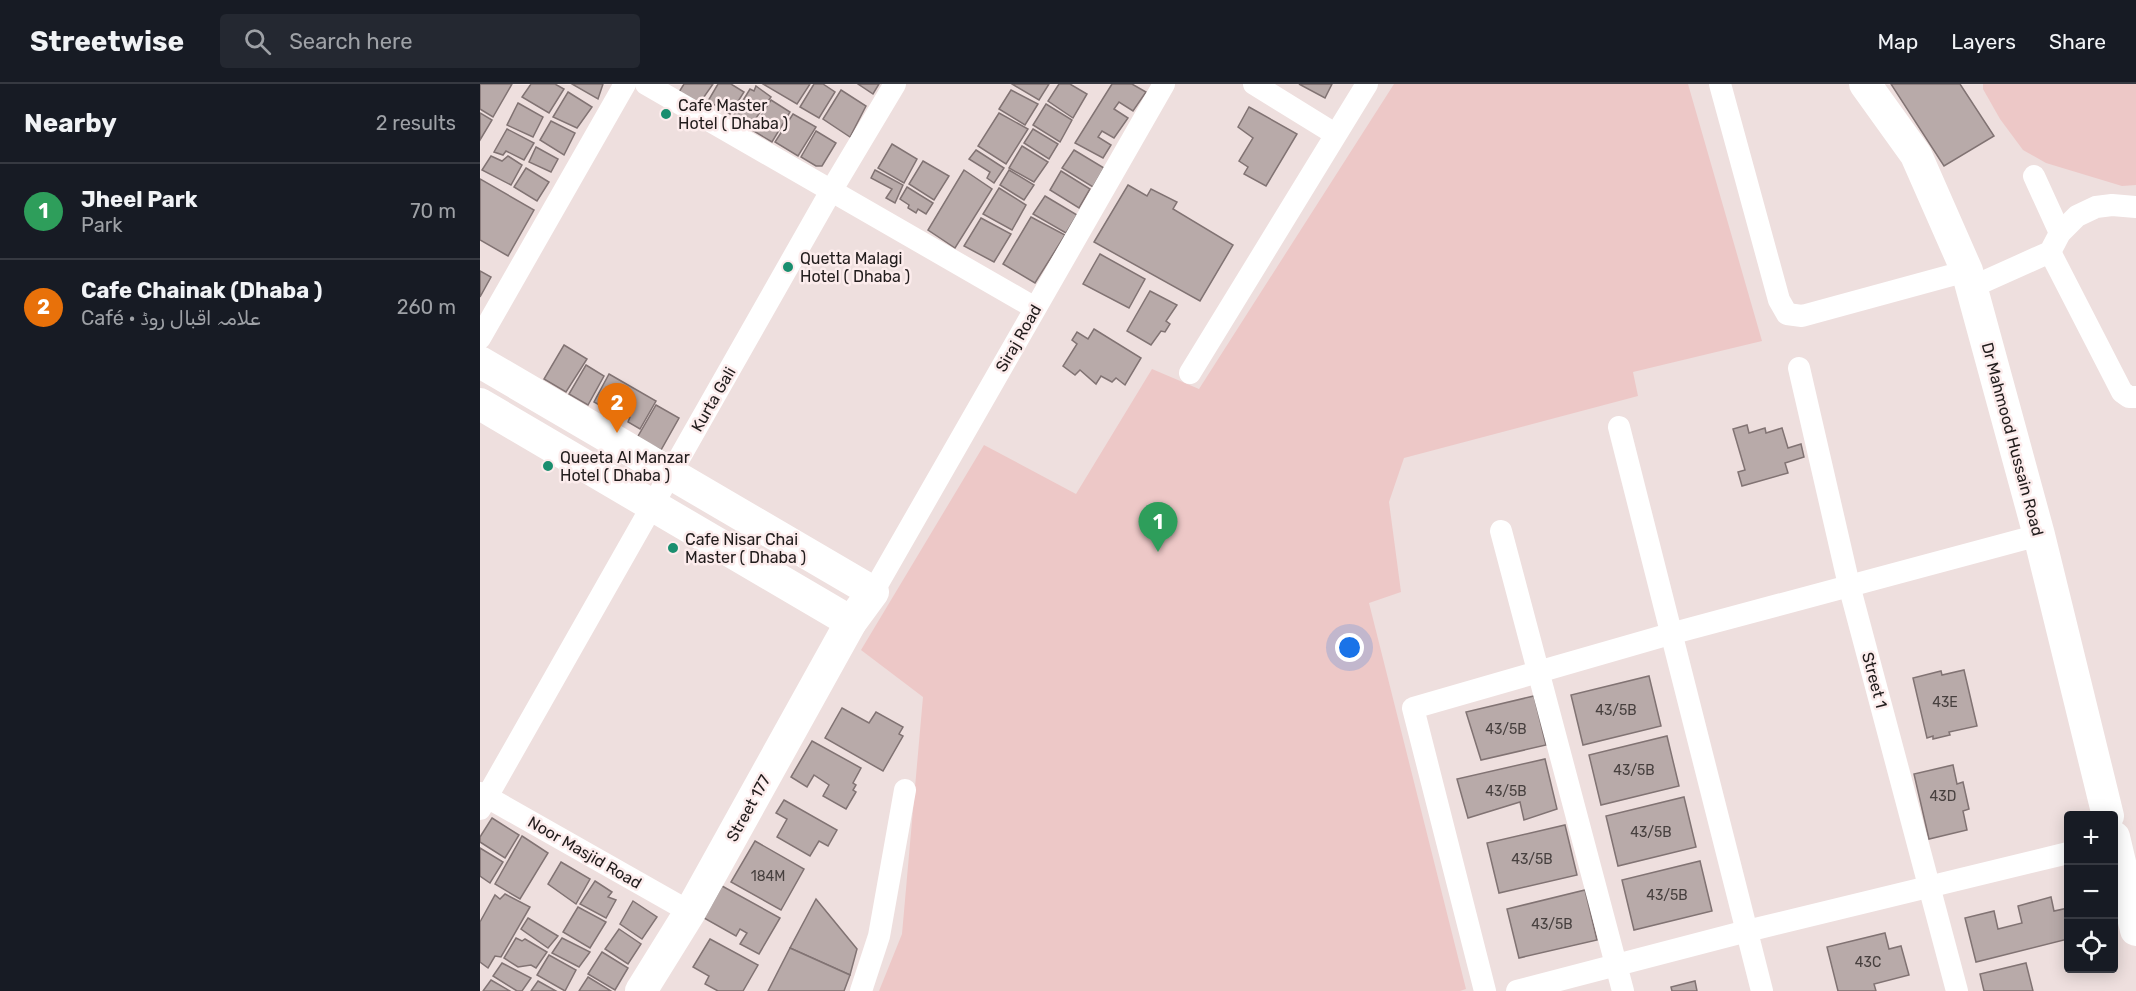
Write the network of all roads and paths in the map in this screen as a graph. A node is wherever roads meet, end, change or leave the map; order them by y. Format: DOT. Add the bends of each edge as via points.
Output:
graph roads {
  1 [pos="625,84"];
  2 [pos="646,84"];
  3 [pos="895,84"];
  4 [pos="1164,84"];
  5 [pos="1254,84"];
  6 [pos="1367,84"];
  7 [pos="1720,84"];
  8 [pos="1865,84"];
  9 [pos="1335,134"];
  10 [pos="2034,176"];
  11 [pos="831,191"];
  12 [pos="2135,210"];
  13 [pos="2055,243"];
  14 [pos="1969,279"];
  15 [pos="1035,308"];
  16 [pos="480,338"];
  17 [pos="480,362"];
  18 [pos="1799,368"];
  19 [pos="1190,373"];
  20 [pos="2136,397"];
  21 [pos="480,404"];
  22 [pos="1619,427"];
  23 [pos="671,474"];
  24 [pos="653,505"];
  25 [pos="1502,531"];
  26 [pos="2039,535"];
  27 [pos="1849,585"];
  28 [pos="873,592"];
  29 [pos="851,622"];
  30 [pos="1671,634"];
  31 [pos="1539,671"];
  32 [pos="905,790"];
  33 [pos="482,799"];
  34 [pos="2106,811"];
  35 [pos="2064,854"];
  36 [pos="2118,858"];
  37 [pos="1930,887"];
  38 [pos="690,912"];
  39 [pos="2136,930"];
  40 [pos="1747,931"];
  41 [pos="1617,965"];
  42 [pos="641,991"];
  43 [pos="861,991"];
  44 [pos="1485,991"];
  45 [pos="1517,991"];
  46 [pos="1623,991"];
  47 [pos="1762,991"];
  48 [pos="1957,991"];
  1 -- 16 [label="street"];
  2 -- 11 [label="street"];
  3 -- 11 [label="street, Kurta Gali"];
  4 -- 15 [label="street, Siraj Road"];
  5 -- 9 [label="street"];
  6 -- 9 [label="street"];
  7 -- 14 [label="street" via="1779,300 1787,314 1802,316"];
  8 -- 14 [label="street, Dr Mahmood Hussain Road" via="1916,155"];
  9 -- 19 [label="street"];
  10 -- 13 [label="street"];
  11 -- 15 [label="street"];
  11 -- 23 [label="street, Kurta Gali"];
  12 -- 13 [label="street" via="2112,205 2096,207 2077,216"];
  13 -- 14 [label="street"];
  13 -- 20 [label="street" via="2122,392"];
  14 -- 26 [label="street, Dr Mahmood Hussain Road"];
  15 -- 28 [label="street, Siraj Road"];
  17 -- 23 [label="street"];
  18 -- 27 [label="street, Street 1"];
  21 -- 24 [label="street"];
  22 -- 30 [label="street"];
  23 -- 24 [label="street, Kurta Gali"];
  23 -- 28 [label="street"];
  24 -- 29 [label="street"];
  24 -- 33 [label="street, Kurta Gali"];
  25 -- 31 [label="street"];
  26 -- 27 [label="street"];
  26 -- 34 [label="street, Dr Mahmood Hussain Road"];
  27 -- 30 [label="street"];
  27 -- 37 [label="street, Street 1"];
  28 -- 29 [label="street, Street 177"];
  29 -- 38 [label="street, Street 177"];
  30 -- 31 [label="street"];
  30 -- 40 [label="street"];
  31 -- 41 [label="street"];
  31 -- 44 [label="street" via="1413,708"];
  32 -- 43 [label="street" via="879,936"];
  33 -- 38 [label="street, Noor Masjid Road"];
  35 -- 37 [label="street"];
  36 -- 39 [label="street, Dr Mahmood Hussain Road"];
  37 -- 40 [label="street"];
  37 -- 48 [label="street, Street 1"];
  38 -- 42 [label="street, Street 177"];
  40 -- 41 [label="street"];
  40 -- 47 [label="street"];
  41 -- 45 [label="street"];
  41 -- 46 [label="street"];
}
